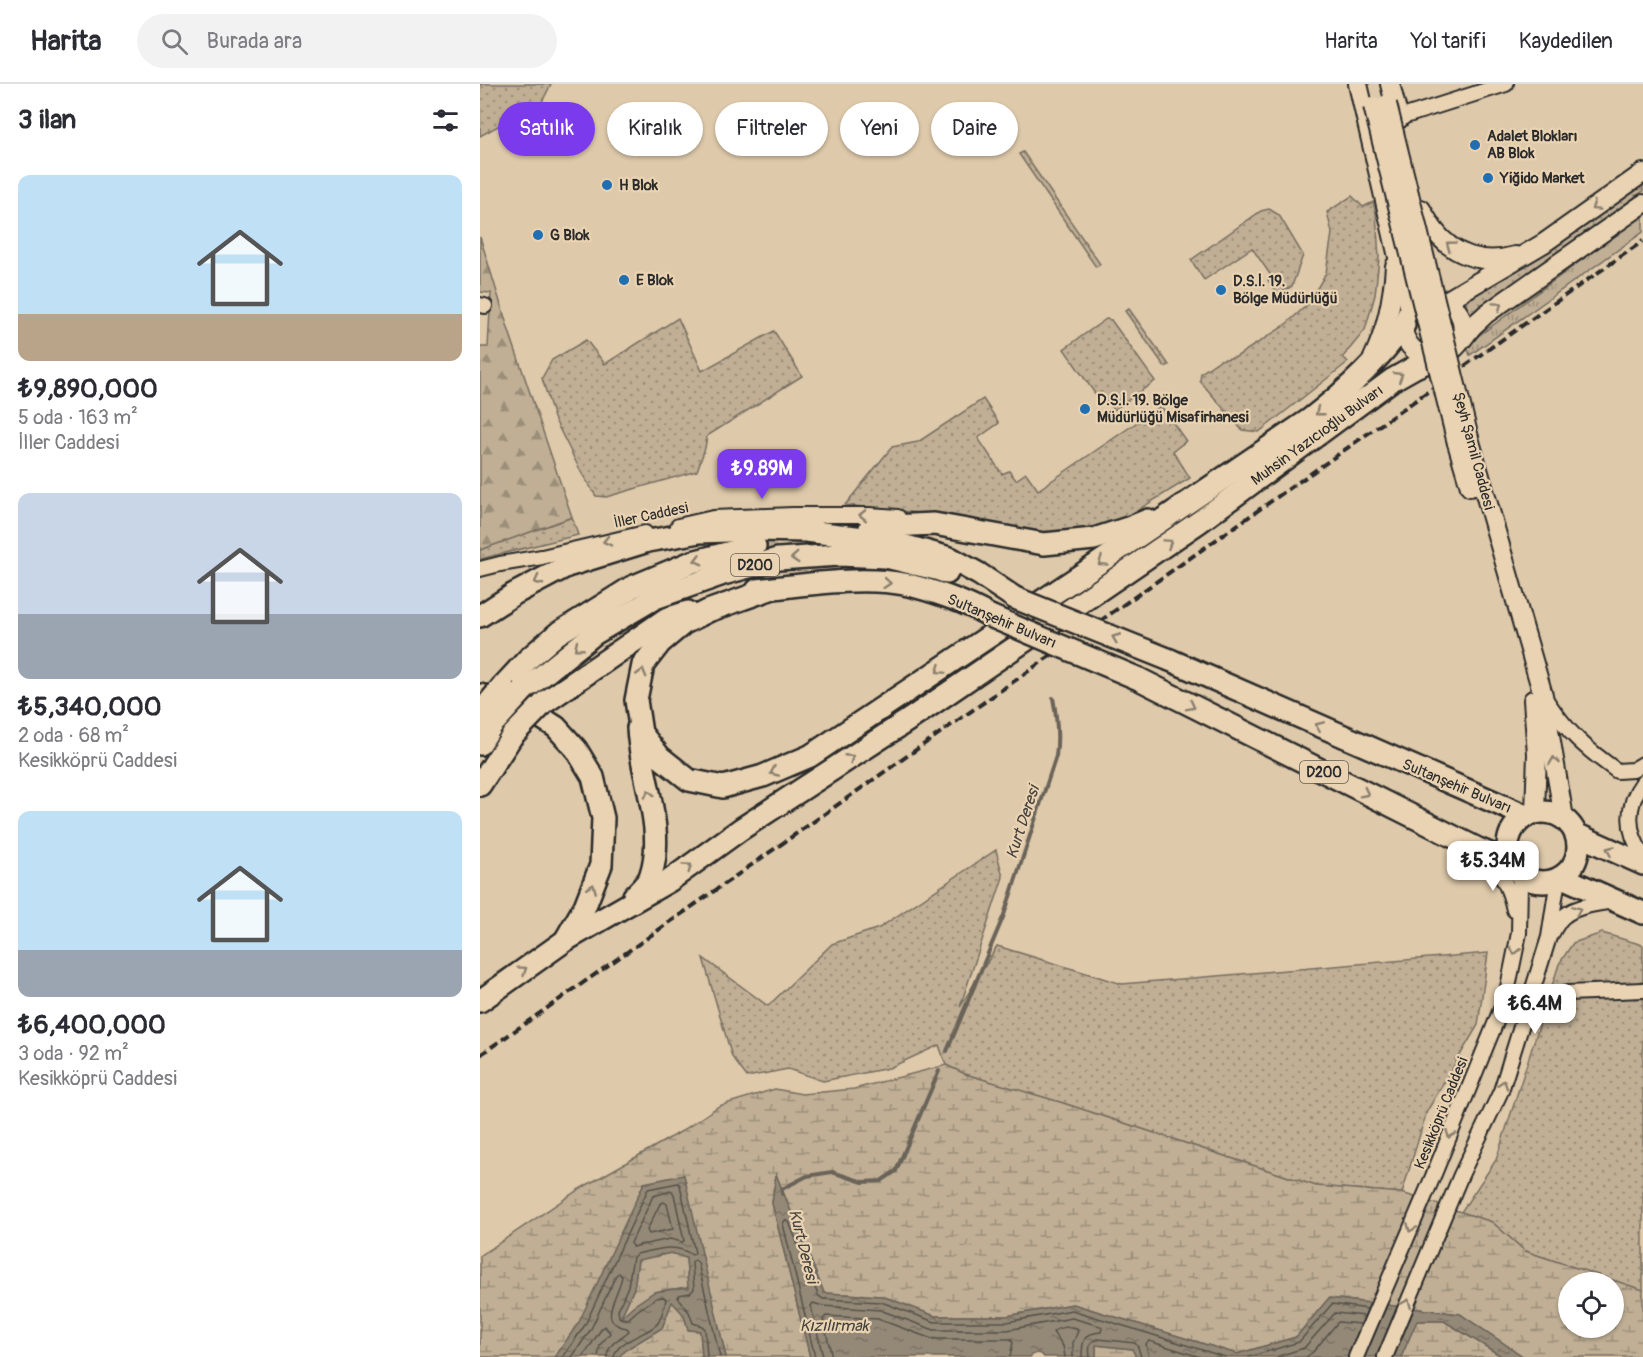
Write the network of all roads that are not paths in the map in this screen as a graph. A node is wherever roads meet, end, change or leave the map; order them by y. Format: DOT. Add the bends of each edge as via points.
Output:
graph roads {
  1 [pos="1358,84"];
  2 [pos="1367,84"];
  3 [pos="1383,84"];
  4 [pos="1390,84"];
  5 [pos="1506,84"];
  6 [pos="1386,110"];
  7 [pos="1643,173"];
  8 [pos="1643,204"];
  9 [pos="1421,209"];
  10 [pos="1394,240"];
  11 [pos="1544,243"];
  12 [pos="1444,300"];
  13 [pos="1407,317"];
  14 [pos="1448,352"];
  15 [pos="1368,368"];
  16 [pos="1463,440"];
  17 [pos="1185,505"];
  18 [pos="870,527"];
  19 [pos="1044,544"];
  20 [pos="755,546"];
  21 [pos="480,569"];
  22 [pos="770,589"];
  23 [pos="1015,598"];
  24 [pos="480,616"];
  25 [pos="513,688"];
  26 [pos="480,695"];
  27 [pos="1543,695"];
  28 [pos="637,708"];
  29 [pos="486,719"];
  30 [pos="480,744"];
  31 [pos="1643,764"];
  32 [pos="1643,782"];
  33 [pos="480,785"];
  34 [pos="1531,814"];
  35 [pos="1570,826"];
  36 [pos="1478,849"];
  37 [pos="1643,855"];
  38 [pos="1643,864"];
  39 [pos="1515,867"];
  40 [pos="1560,878"];
  41 [pos="1615,901"];
  42 [pos="626,905"];
  43 [pos="1643,913"];
  44 [pos="1519,929"];
  45 [pos="1549,937"];
  46 [pos="566,940"];
  47 [pos="1643,990"];
  48 [pos="1567,993"];
  49 [pos="480,1001"];
  50 [pos="1356,1357"];
  51 [pos="1385,1357"];
  1 -- 10 [label="main road"];
  2 -- 6 [label="main road, Şeyh Şamil Caddesi"];
  3 -- 6 [label="main road, Şeyh Şamil Caddesi"];
  4 -- 6 [label="main road"];
  5 -- 6 [label="street"];
  6 -- 9 [label="main road"];
  6 -- 16 [label="main road, Şeyh Şamil Caddesi, bridge"];
  7 -- 11 [label="main road, one-way"];
  14 -- 8 [label="main road, Muhsin Yazıcıoğlu Bulvarı, one-way" via="1486,314"];
  11 -- 9 [label="main road, one-way" via="1506,258 1480,259 1450,246"];
  9 -- 12 [label="main road"];
  10 -- 13 [label="main road"];
  10 -- 15 [label="main road" via="1391,304"];
  11 -- 12 [label="main road"];
  12 -- 13 [label="main road" via="1419,302"];
  12 -- 14 [label="main road" via="1456,308 1461,318 1462,336"];
  13 -- 14 [label="main road" via="1405,335 1412,348 1425,356"];
  13 -- 15 [label="highway, Muhsin Yazıcıoğlu Bulvarı" via="1394,340"];
  42 -- 14 [label="highway, Muhsin Yazıcıoğlu Bulvarı, one-way" via="669,881 1199,522 1392,380"];
  15 -- 17 [label="highway, Muhsin Yazıcıoğlu Bulvarı, one-way" via="1309,420"];
  16 -- 27 [label="main road, Şeyh Şamil Caddesi"];
  16 -- 34 [label="main road, Şeyh Şamil Caddesi" via="1533,696 1537,754"];
  17 -- 19 [label="highway" via="1094,539"];
  17 -- 28 [label="highway, one-way" via="820,750 763,776 723,787 689,780 660,757 641,733"];
  18 -- 19 [label="highway" via="934,524"];
  19 -- 21 [label="street, İller Caddesi, one-way" via="1016,533 944,520 869,515 713,518"];
  20 -- 25 [label="highway, one-way" via="692,562 632,587 557,634 528,659"];
  28 -- 22 [label="highway, one-way" via="643,665 660,643 684,623 708,611"];
  22 -- 33 [label="highway, Sultanşehir Bulvarı / D200, bridge" via="745,592 666,619 544,703 512,736"];
  22 -- 36 [label="highway, Sultanşehir Bulvarı / D200, one-way, bridge" via="865,581 903,584 971,605 1139,679"];
  23 -- 24 [label="highway, one-way" via="950,558 910,547 806,531 755,530 700,532 648,541 567,566"];
  23 -- 25 [label="highway, Sultanşehir Bulvarı / D200, one-way" via="936,569 886,557 778,559 654,598"];
  34 -- 23 [label="highway, Sultanşehir Bulvarı / D200, one-way, bridge"];
  25 -- 29 [label="highway, bridge"];
  46 -- 26 [label="highway, one-way" via="601,865 603,818 592,777 576,749 556,727 523,706"];
  27 -- 31 [label="street" via="1581,744 1617,771 1633,770"];
  35 -- 27 [label="main road, Şeyh Şamil Caddesi, one-way"];
  42 -- 28 [label="highway, one-way" via="651,876 655,850 654,816 639,741"];
  29 -- 30 [label="highway"];
  32 -- 37 [label="street" via="1629,812"];
  34 -- 35 [label="highway, Sultanşehir Bulvarı" via="1552,813"];
  34 -- 39 [label="highway, Sultanşehir Bulvarı" via="1516,824 1510,836 1508,848"];
  38 -- 35 [label="highway, Sultanşehir Bulvarı, one-way"];
  35 -- 40 [label="highway" via="1579,844 1577,857 1572,868"];
  36 -- 39 [label="highway, Sultanşehir Bulvarı / D200"];
  36 -- 44 [label="street" via="1508,885"];
  39 -- 40 [label="highway, Sultanşehir Bulvarı" via="1537,882"];
  39 -- 44 [label="street, Kesikköprü Caddesi" via="1520,883"];
  40 -- 41 [label="highway, Sultanşehir Bulvarı"];
  40 -- 45 [label="street"];
  41 -- 43 [label="highway, Sultanşehir Bulvarı"];
  45 -- 41 [label="street, one-way" via="1568,913"];
  42 -- 46 [label="highway, Muhsin Yazıcıoğlu Bulvarı"];
  44 -- 50 [label="street, Kesikköprü Caddesi, one-way" via="1506,998"];
  51 -- 45 [label="street, one-way" via="1461,1175 1501,1091"];
  49 -- 46 [label="highway, Muhsin Yazıcıoğlu Bulvarı, one-way"];
  47 -- 48 [label="street"];
}
